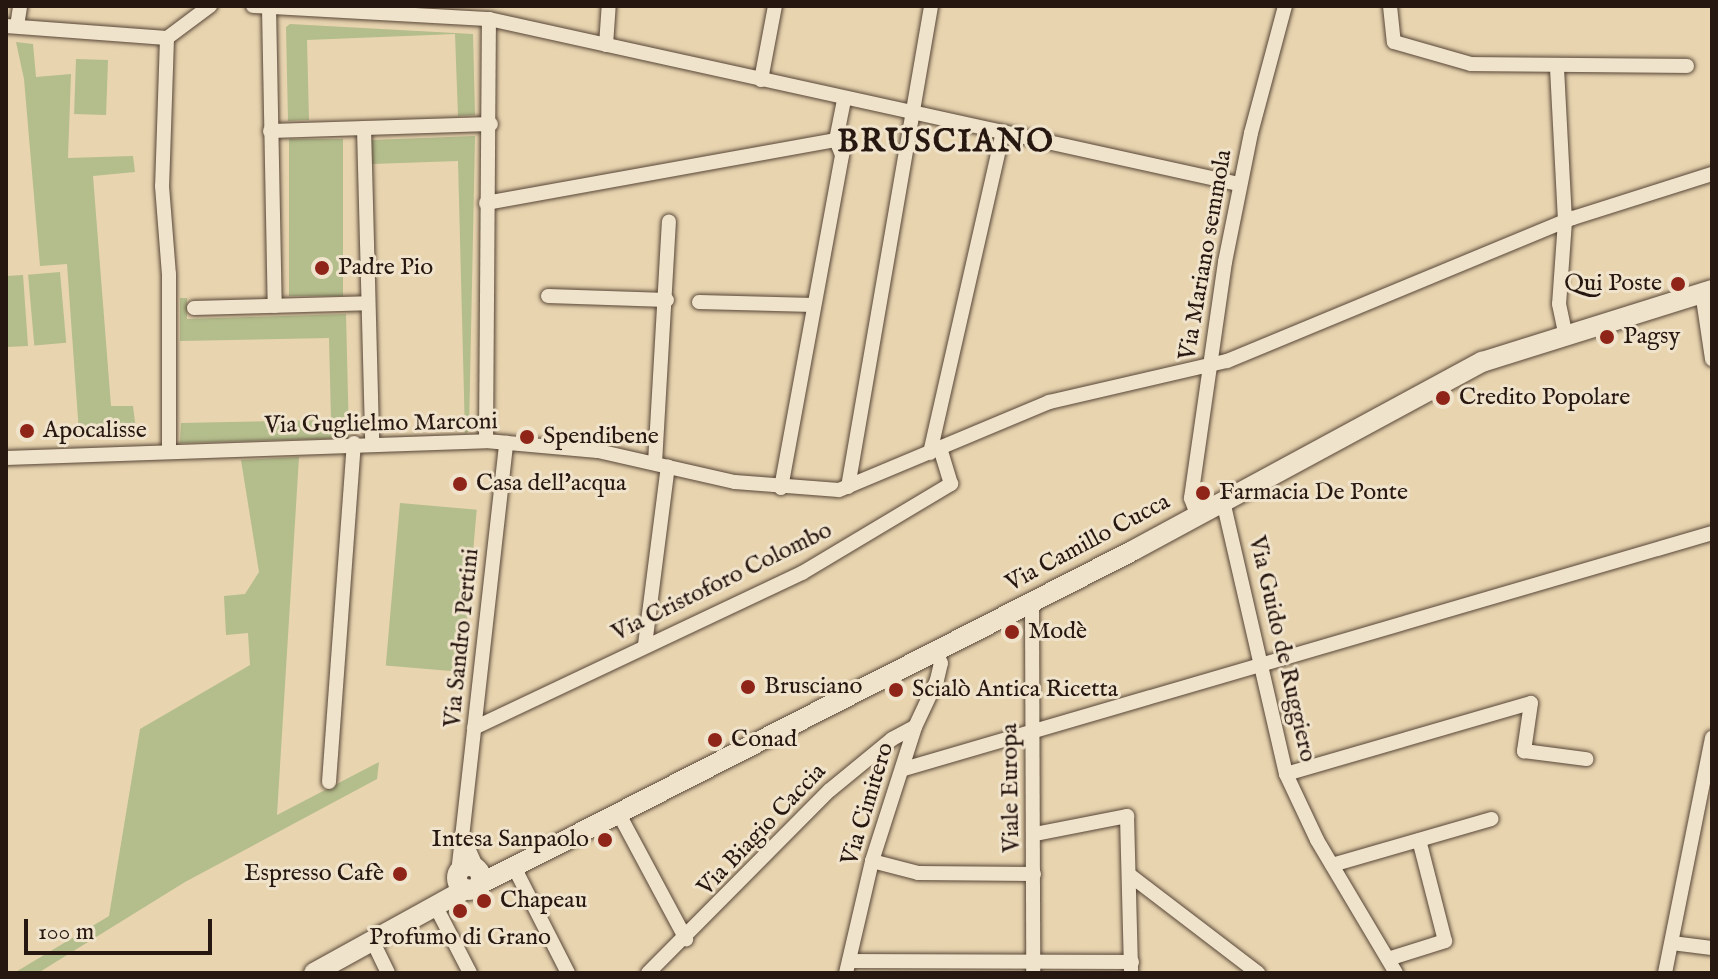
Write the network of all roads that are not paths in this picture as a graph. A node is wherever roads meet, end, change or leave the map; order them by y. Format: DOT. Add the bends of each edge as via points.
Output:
graph roads {
  1 [pos="20,6"];
  2 [pos="210,6"];
  3 [pos="253,6"];
  4 [pos="609,6"];
  5 [pos="775,6"];
  6 [pos="931,6"];
  7 [pos="1285,6"];
  8 [pos="1390,6"];
  9 [pos="269,7"];
  10 [pos="414,11"];
  11 [pos="489,19"];
  12 [pos="12,26"];
  13 [pos="167,38"];
  14 [pos="606,45"];
  15 [pos="1687,66"];
  16 [pos="1557,68"];
  17 [pos="761,80"];
  18 [pos="844,100"];
  19 [pos="913,113"];
  20 [pos="491,124"];
  21 [pos="364,128"];
  22 [pos="270,131"];
  23 [pos="1002,135"];
  24 [pos="836,140"];
  25 [pos="1712,174"];
  26 [pos="1239,184"];
  27 [pos="486,203"];
  28 [pos="669,221"];
  29 [pos="1565,221"];
  30 [pos="1707,291"];
  31 [pos="548,296"];
  32 [pos="667,300"];
  33 [pos="699,302"];
  34 [pos="368,303"];
  35 [pos="814,305"];
  36 [pos="275,306"];
  37 [pos="194,308"];
  38 [pos="1565,332"];
  39 [pos="1712,359"];
  40 [pos="1208,365"];
  41 [pos="486,441"];
  42 [pos="372,442"];
  43 [pos="354,443"];
  44 [pos="506,443"];
  45 [pos="169,451"];
  46 [pos="935,451"];
  47 [pos="6,458"];
  48 [pos="662,465"];
  49 [pos="848,487"];
  50 [pos="781,488"];
  51 [pos="1223,501"];
  52 [pos="1197,514"];
  53 [pos="1712,533"];
  54 [pos="1032,603"];
  55 [pos="645,645"];
  56 [pos="936,653"];
  57 [pos="1258,664"];
  58 [pos="915,727"];
  59 [pos="474,728"];
  60 [pos="1032,733"];
  61 [pos="1712,738"];
  62 [pos="1586,759"];
  63 [pos="904,769"];
  64 [pos="1286,774"];
  65 [pos="329,782"];
  66 [pos="620,816"];
  67 [pos="1491,819"];
  68 [pos="1035,834"];
  69 [pos="1419,840"];
  70 [pos="872,861"];
  71 [pos="1332,865"];
  72 [pos="1034,874"];
  73 [pos="479,876"];
  74 [pos="1131,876"];
  75 [pos="436,907"];
  76 [pos="686,939"];
  77 [pos="373,942"];
  78 [pos="1672,943"];
  79 [pos="1712,948"];
  80 [pos="1388,959"];
  81 [pos="847,967"];
  82 [pos="1033,968"];
  83 [pos="1132,968"];
  84 [pos="314,973"];
  85 [pos="388,973"];
  86 [pos="470,973"];
  87 [pos="568,973"];
  88 [pos="648,973"];
  89 [pos="1258,973"];
  90 [pos="1396,973"];
  91 [pos="1665,973"];
  1 -- 12 [label="street"];
  2 -- 13 [label="street"];
  3 -- 9 [label="street"];
  4 -- 14 [label="street"];
  5 -- 17 [label="street"];
  6 -- 19 [label="street"];
  7 -- 26 [label="street, Via Mariano semmola"];
  8 -- 16 [label="street" via="1394,42 1405,49 1471,64"];
  9 -- 10 [label="street"];
  9 -- 22 [label="street"];
  10 -- 11 [label="street"];
  11 -- 14 [label="street"];
  11 -- 20 [label="street"];
  12 -- 13 [label="street"];
  13 -- 45 [label="street" via="162,186"];
  14 -- 17 [label="street"];
  15 -- 16 [label="street"];
  16 -- 29 [label="street"];
  17 -- 18 [label="street"];
  18 -- 19 [label="street"];
  18 -- 24 [label="street"];
  19 -- 23 [label="street"];
  19 -- 49 [label="street"];
  20 -- 21 [label="street"];
  20 -- 27 [label="street"];
  21 -- 22 [label="street"];
  21 -- 34 [label="street"];
  22 -- 36 [label="street"];
  23 -- 26 [label="street"];
  23 -- 46 [label="street"];
  24 -- 27 [label="street"];
  24 -- 35 [label="street" via="842,155"];
  25 -- 29 [label="street"];
  26 -- 40 [label="street, Via Mariano semmola"];
  27 -- 41 [label="street"];
  28 -- 32 [label="street"];
  29 -- 38 [label="street" via="1558,280"];
  29 -- 40 [label="street" via="1437,278"];
  30 -- 38 [label="street, Via Camillo Cucca"];
  30 -- 39 [label="street"];
  31 -- 32 [label="street"];
  32 -- 48 [label="street"];
  33 -- 35 [label="street"];
  34 -- 36 [label="street"];
  34 -- 42 [label="street"];
  35 -- 50 [label="street"];
  36 -- 37 [label="street"];
  38 -- 51 [label="street, Via Camillo Cucca" via="1482,362"];
  40 -- 46 [label="street" via="1049,402"];
  40 -- 52 [label="street, Via Mariano semmola" via="1191,498"];
  41 -- 42 [label="street, Via Guglielmo Marconi"];
  41 -- 44 [label="street, Via Guglielmo Marconi"];
  42 -- 43 [label="street, Via Guglielmo Marconi"];
  43 -- 45 [label="street, Via Guglielmo Marconi"];
  43 -- 65 [label="street"];
  44 -- 48 [label="street, Via Guglielmo Marconi" via="598,451"];
  44 -- 59 [label="street, Via Sandro Pertini"];
  45 -- 47 [label="street, Via Guglielmo Marconi"];
  46 -- 49 [label="street"];
  46 -- 55 [label="street, Via Cristoforo Colombo" via="951,484 802,573"];
  48 -- 50 [label="street, Via Guglielmo Marconi"];
  48 -- 55 [label="street"];
  49 -- 50 [label="street, Via Guglielmo Marconi"];
  51 -- 52 [label="street, Via Camillo Cucca"];
  51 -- 57 [label="street, Via Guido de Ruggiero"];
  52 -- 54 [label="street, Via Camillo Cucca"];
  53 -- 57 [label="street"];
  54 -- 56 [label="street, Via Camillo Cucca"];
  54 -- 60 [label="street, Viale Europa"];
  55 -- 59 [label="street, Via Cristoforo Colombo"];
  56 -- 58 [label="street, Via Cimitero" via="941,663 937,680"];
  56 -- 66 [label="street, Via Camillo Cucca"];
  57 -- 60 [label="street"];
  57 -- 64 [label="street, Via Guido de Ruggiero"];
  58 -- 63 [label="street, Via Cimitero"];
  58 -- 76 [label="street, Via Biagio Caccia" via="839,782"];
  59 -- 73 [label="street, Via Sandro Pertini" via="464,839"];
  60 -- 63 [label="street"];
  60 -- 68 [label="street, Viale Europa"];
  61 -- 78 [label="street"];
  62 -- 64 [label="street" via="1524,751 1531,703"];
  63 -- 70 [label="street, Via Cimitero"];
  64 -- 71 [label="street, Via Guido de Ruggiero"];
  66 -- 73 [label="street, Via Camillo Cucca"];
  66 -- 76 [label="street"];
  67 -- 69 [label="street"];
  68 -- 72 [label="street, Viale Europa"];
  68 -- 74 [label="street" via="1127,816"];
  69 -- 71 [label="street"];
  69 -- 80 [label="street" via="1445,941"];
  70 -- 72 [label="street" via="918,873"];
  70 -- 81 [label="street, Via Cimitero"];
  71 -- 80 [label="street, Via Guido de Ruggiero"];
  72 -- 82 [label="street, Viale Europa"];
  73 -- 75 [label="street, Via Camillo Cucca"];
  73 -- 87 [label="street, Via Sandro Pertini"];
  74 -- 83 [label="street"];
  74 -- 89 [label="street"];
  75 -- 77 [label="street, Via Camillo Cucca"];
  75 -- 86 [label="street"];
  76 -- 88 [label="street, Via Biagio Caccia"];
  77 -- 84 [label="street, Via Camillo Cucca"];
  77 -- 85 [label="street"];
  78 -- 79 [label="street"];
  78 -- 91 [label="street"];
  80 -- 90 [label="street, Via Guido de Ruggiero"];
  81 -- 82 [label="street"];
  82 -- 83 [label="street"];
}
